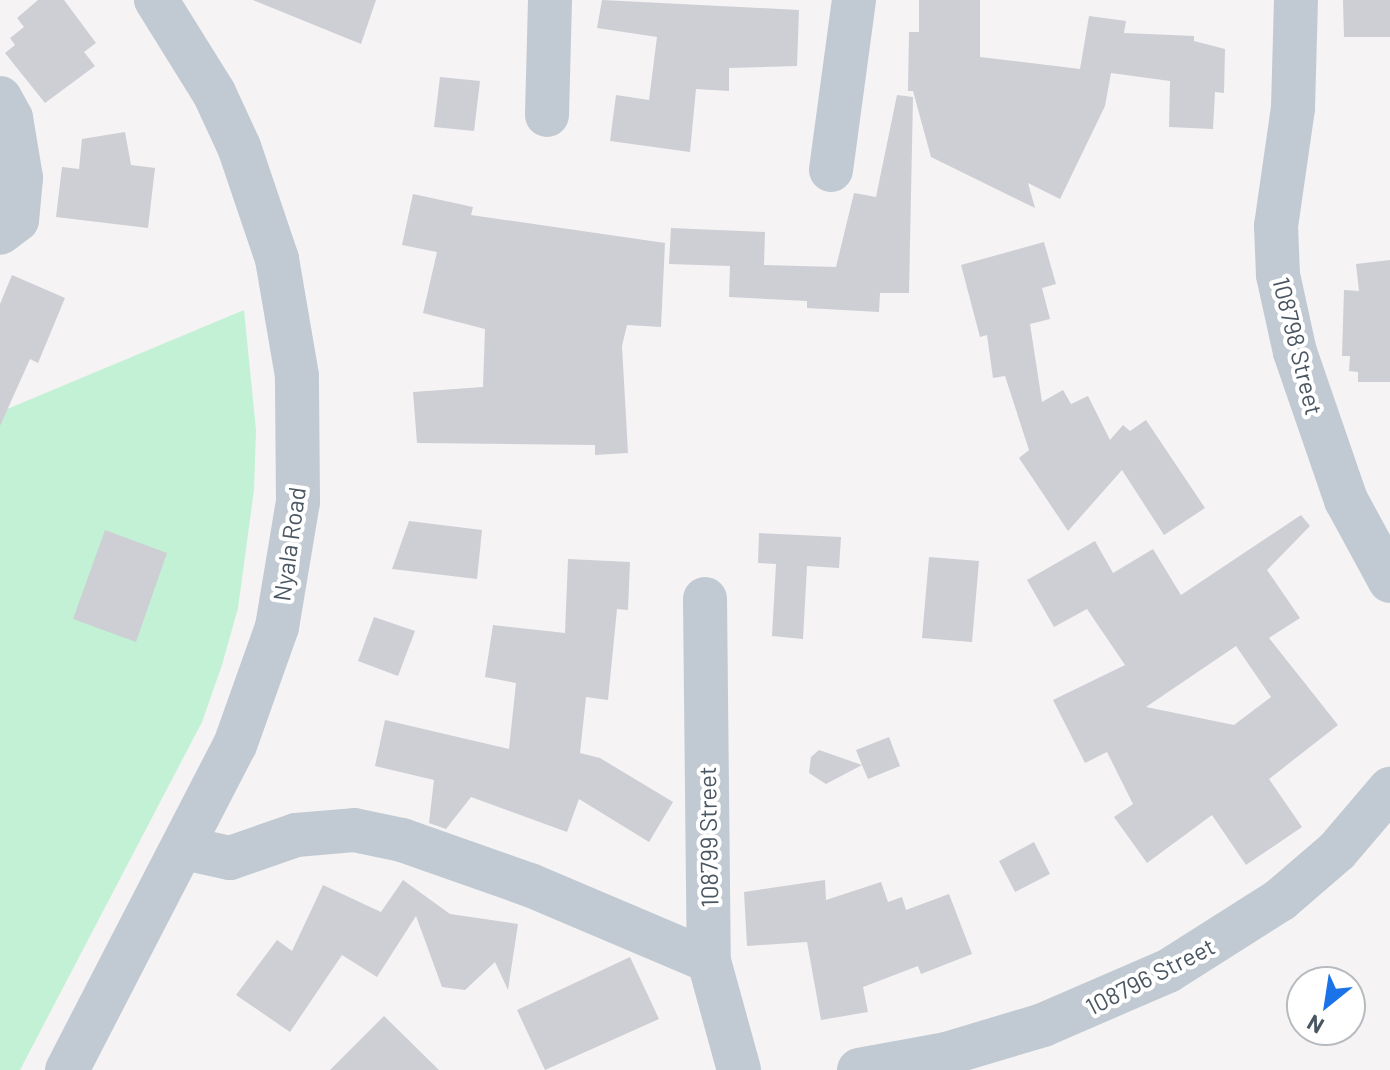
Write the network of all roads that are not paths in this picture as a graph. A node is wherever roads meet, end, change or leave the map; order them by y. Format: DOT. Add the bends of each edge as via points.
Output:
graph roads {
  1 [pos="156,0"];
  2 [pos="550,0"];
  3 [pos="854,0"];
  4 [pos="1296,0"];
  5 [pos="0,98"];
  6 [pos="547,115"];
  7 [pos="831,170"];
  8 [pos="0,233"];
  9 [pos="1390,581"];
  10 [pos="705,599"];
  11 [pos="1390,789"];
  12 [pos="184,848"];
  13 [pos="709,961"];
  14 [pos="67,1070"];
  15 [pos="739,1070"];
  16 [pos="859,1070"];
  1 -- 12 [label="street, Nyala Road" via="214,93 260,202 290,317 300,439 292,549 277,627 235,745"];
  2 -- 6 [label="street"];
  3 -- 7 [label="street"];
  4 -- 9 [label="street, 108798 Street" via="1293,108 1276,226 1278,275 1295,352 1341,487"];
  5 -- 8 [label="street" via="11,118 21,178 17,220"];
  10 -- 13 [label="street, 108799 Street"];
  11 -- 16 [label="street, 108796 Street" via="1337,851 1280,900 1168,971 1043,1025 946,1054"];
  12 -- 13 [label="street" via="230,858 326,829 366,832 530,885"];
  12 -- 14 [label="street, Nyala Road"];
  13 -- 15 [label="street, 108799 Street"];
}
